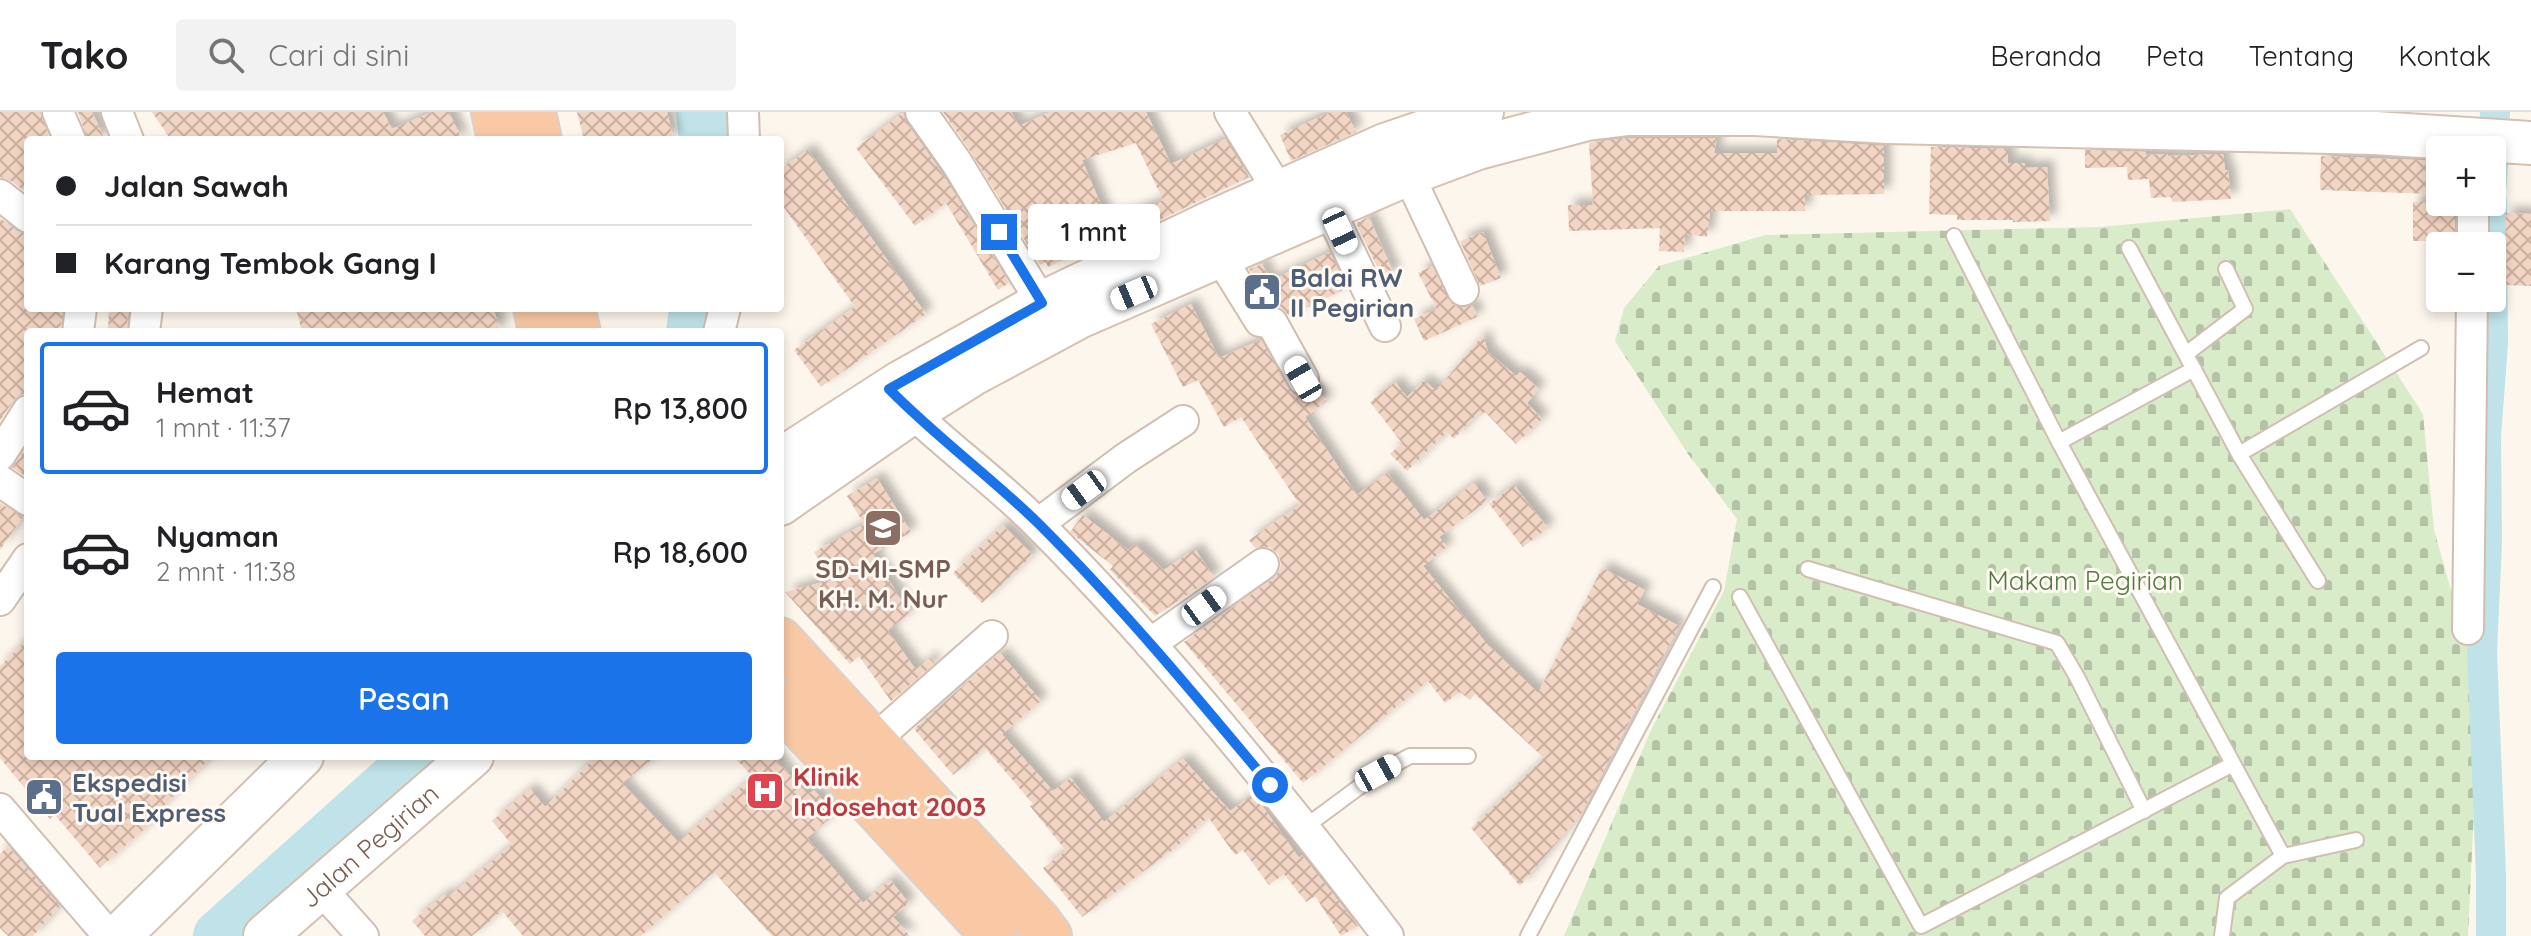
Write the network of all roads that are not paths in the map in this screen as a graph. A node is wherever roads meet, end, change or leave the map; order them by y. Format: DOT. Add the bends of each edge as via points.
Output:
graph roads {
  1 [pos="58,112"];
  2 [pos="117,112"];
  3 [pos="494,112"];
  4 [pos="533,112"];
  5 [pos="743,112"];
  6 [pos="921,112"];
  7 [pos="1230,112"];
  8 [pos="2426,112"];
  9 [pos="2011,118"];
  10 [pos="2375,122"];
  11 [pos="1475,125"];
  12 [pos="2498,133"];
  13 [pos="68,136"];
  14 [pos="126,136"];
  15 [pos="499,136"];
  16 [pos="538,136"];
  17 [pos="744,136"];
  18 [pos="1408,174"];
  19 [pos="1280,193"];
  20 [pos="0,195"];
  21 [pos="1328,207"];
  22 [pos="24,214"];
  23 [pos="1954,236"];
  24 [pos="1210,241"];
  25 [pos="2129,248"];
  26 [pos="2226,269"];
  27 [pos="1463,290"];
  28 [pos="1042,303"];
  29 [pos="2472,312"];
  30 [pos="1385,326"];
  31 [pos="2421,348"];
  32 [pos="2186,354"];
  33 [pos="2194,369"];
  34 [pos="1303,379"];
  35 [pos="900,401"];
  36 [pos="24,417"];
  37 [pos="1183,421"];
  38 [pos="2059,442"];
  39 [pos="2239,454"];
  40 [pos="0,455"];
  41 [pos="784,458"];
  42 [pos="0,481"];
  43 [pos="24,497"];
  44 [pos="784,501"];
  45 [pos="1038,524"];
  46 [pos="1263,564"];
  47 [pos="24,565"];
  48 [pos="1808,569"];
  49 [pos="2318,581"];
  50 [pos="1713,587"];
  51 [pos="1740,597"];
  52 [pos="0,600"];
  53 [pos="2468,629"];
  54 [pos="992,636"];
  55 [pos="784,644"];
  56 [pos="1150,644"];
  57 [pos="784,708"];
  58 [pos="872,742"];
  59 [pos="1468,756"];
  60 [pos="298,760"];
  61 [pos="467,760"];
  62 [pos="2233,764"];
  63 [pos="0,809"];
  64 [pos="2144,811"];
  65 [pos="1305,827"];
  66 [pos="2356,840"];
  67 [pos="2283,856"];
  68 [pos="320,888"];
  69 [pos="109,936"];
  70 [pos="119,936"];
  71 [pos="265,936"];
  72 [pos="363,936"];
  73 [pos="994,936"];
  74 [pos="1049,936"];
  75 [pos="1388,936"];
  76 [pos="1528,936"];
  77 [pos="2222,936"];
  1 -- 13 [label="street"];
  2 -- 14 [label="street"];
  3 -- 15 [label="highway"];
  4 -- 16 [label="highway"];
  5 -- 17 [label="street"];
  6 -- 28 [label="street"];
  7 -- 19 [label="street"];
  8 -- 12 [label="main road"];
  9 -- 10 [label="main road"];
  9 -- 11 [label="main road" via="1628,114"];
  10 -- 12 [label="main road"];
  11 -- 18 [label="main road"];
  11 -- 19 [label="main road" via="1385,145"];
  18 -- 21 [label="main road"];
  18 -- 27 [label="street"];
  19 -- 24 [label="main road"];
  20 -- 22 [label="street"];
  21 -- 24 [label="main road"];
  21 -- 30 [label="street"];
  23 -- 38 [label="lane"];
  24 -- 28 [label="main road"];
  24 -- 34 [label="street" via="1260,321 1272,323"];
  24 -- 35 [label="main road" via="973,374"];
  25 -- 32 [label="lane"];
  26 -- 32 [label="lane" via="2245,309"];
  28 -- 35 [label="main road"];
  29 -- 53 [label="street"];
  31 -- 39 [label="lane"];
  32 -- 33 [label="lane"];
  33 -- 38 [label="lane"];
  33 -- 39 [label="lane"];
  35 -- 41 [label="main road"];
  35 -- 44 [label="main road"];
  35 -- 45 [label="street"];
  36 -- 40 [label="street"];
  37 -- 45 [label="street"];
  38 -- 62 [label="lane"];
  39 -- 49 [label="lane"];
  42 -- 43 [label="street"];
  45 -- 56 [label="street"];
  46 -- 56 [label="street"];
  47 -- 52 [label="street"];
  48 -- 64 [label="lane" via="2057,643"];
  50 -- 76 [label="lane"];
  51 -- 64 [label="lane" via="1921,926"];
  54 -- 58 [label="street"];
  55 -- 58 [label="highway"];
  56 -- 65 [label="street"];
  57 -- 73 [label="highway"];
  58 -- 74 [label="highway"];
  59 -- 65 [label="lane" via="1410,756"];
  60 -- 70 [label="main road"];
  61 -- 68 [label="main road, Jalan Pegirian"];
  62 -- 64 [label="lane"];
  62 -- 67 [label="lane"];
  63 -- 69 [label="street"];
  65 -- 75 [label="street"];
  66 -- 67 [label="lane"];
  67 -- 77 [label="lane" via="2227,898"];
  68 -- 71 [label="main road, Jalan Pegirian"];
  68 -- 72 [label="street"];
}
